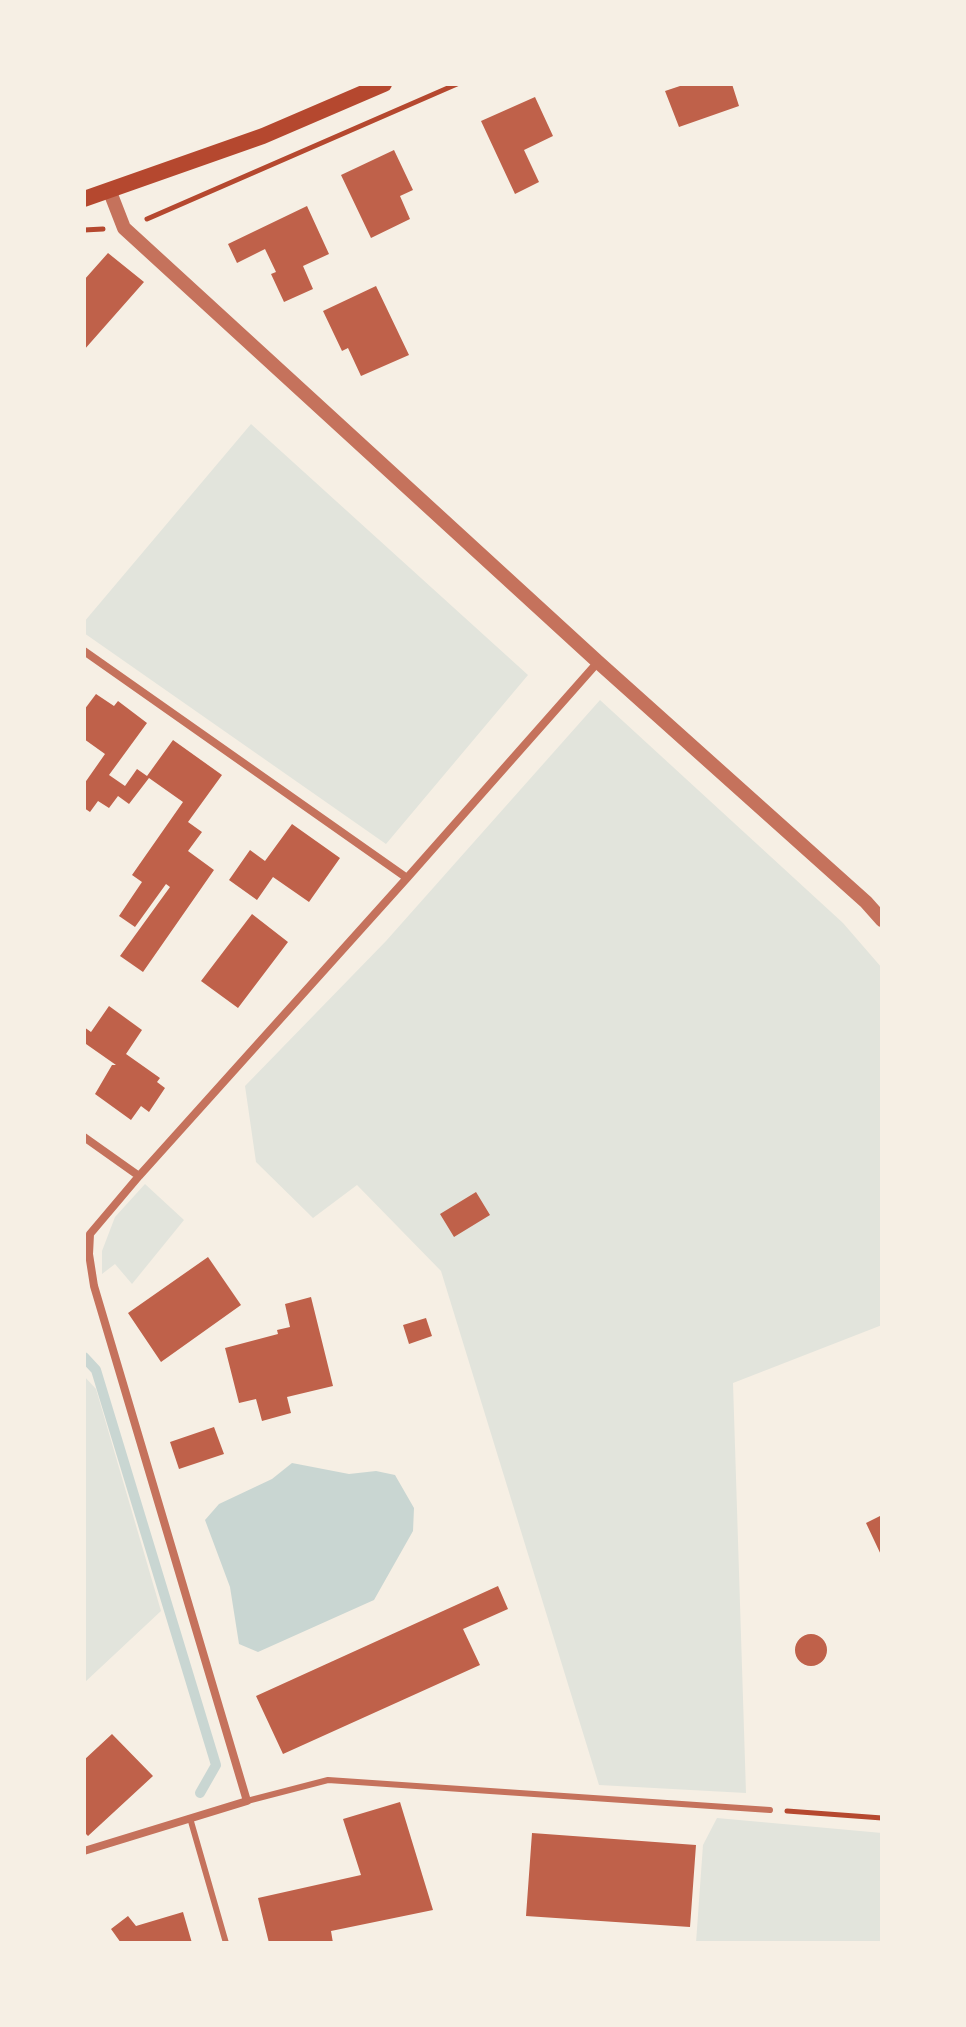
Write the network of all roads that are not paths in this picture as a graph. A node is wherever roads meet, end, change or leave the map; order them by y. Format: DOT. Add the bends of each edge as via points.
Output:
graph roads {
  1 [pos="384,84"];
  2 [pos="110,192"];
  3 [pos="84,199"];
  4 [pos="84,651"];
  5 [pos="598,662"];
  6 [pos="407,878"];
  7 [pos="882,920"];
  8 [pos="84,1137"];
  9 [pos="139,1176"];
  10 [pos="247,1801"];
  11 [pos="770,1810"];
  12 [pos="190,1818"];
  13 [pos="84,1851"];
  14 [pos="226,1943"];
  1 -- 2 [label="main road" via="263,136"];
  2 -- 3 [label="main road"];
  2 -- 5 [label="street" via="124,228"];
  4 -- 6 [label="street"];
  5 -- 6 [label="street"];
  5 -- 7 [label="street"];
  6 -- 9 [label="street"];
  8 -- 9 [label="street"];
  9 -- 10 [label="street" via="90,1234 94,1286"];
  10 -- 11 [label="lane" via="328,1780"];
  10 -- 12 [label="street"];
  12 -- 13 [label="street"];
  12 -- 14 [label="lane"];
}
